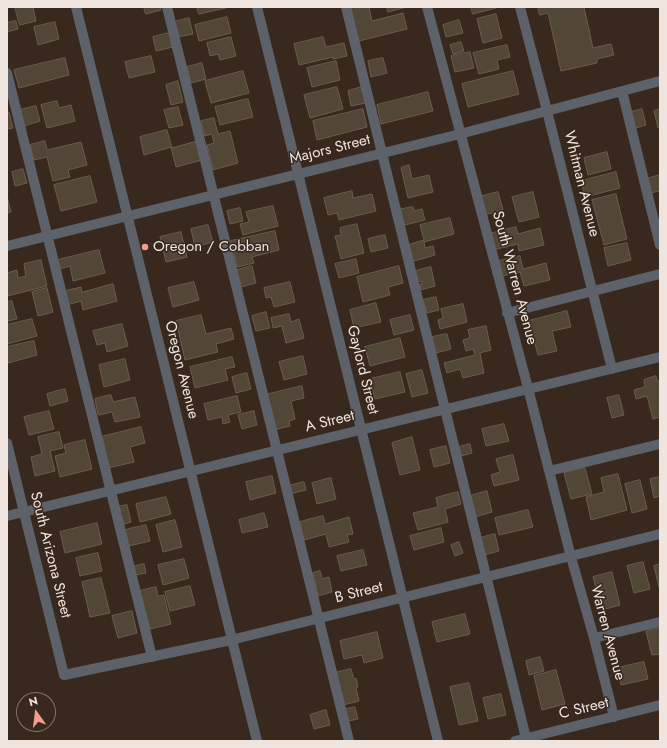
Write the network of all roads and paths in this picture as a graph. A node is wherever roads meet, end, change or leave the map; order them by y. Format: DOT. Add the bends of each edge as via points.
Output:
graph roads {
  1 [pos="76,7"];
  2 [pos="167,7"];
  3 [pos="256,7"];
  4 [pos="346,7"];
  5 [pos="427,7"];
  6 [pos="520,7"];
  7 [pos="7,73"];
  8 [pos="660,81"];
  9 [pos="622,91"];
  10 [pos="548,111"];
  11 [pos="460,134"];
  12 [pos="382,153"];
  13 [pos="298,173"];
  14 [pos="213,194"];
  15 [pos="127,216"];
  16 [pos="48,235"];
  17 [pos="660,245"];
  18 [pos="7,246"];
  19 [pos="660,274"];
  20 [pos="592,291"];
  21 [pos="507,313"];
  22 [pos="660,357"];
  23 [pos="612,369"];
  24 [pos="528,388"];
  25 [pos="445,409"];
  26 [pos="361,430"];
  27 [pos="7,443"];
  28 [pos="660,444"];
  29 [pos="276,451"];
  30 [pos="549,471"];
  31 [pos="190,472"];
  32 [pos="110,491"];
  33 [pos="24,512"];
  34 [pos="7,516"];
  35 [pos="660,534"];
  36 [pos="571,557"];
  37 [pos="487,578"];
  38 [pos="403,598"];
  39 [pos="318,619"];
  40 [pos="660,622"];
  41 [pos="594,638"];
  42 [pos="231,640"];
  43 [pos="152,657"];
  44 [pos="64,675"];
  45 [pos="660,705"];
  46 [pos="614,716"];
  47 [pos="526,738"];
  48 [pos="257,741"];
  49 [pos="349,741"];
  50 [pos="438,741"];
  51 [pos="515,741"];
  1 -- 15 [label="street, Oregon Avenue"];
  2 -- 14 [label="street"];
  3 -- 13 [label="street, Gaylord Street"];
  4 -- 12 [label="street"];
  5 -- 11 [label="street, South Warren Avenue"];
  6 -- 10 [label="street, Whitman Avenue"];
  7 -- 16 [label="street"];
  8 -- 9 [label="street, Majors Street"];
  9 -- 10 [label="street, Majors Street"];
  9 -- 17 [label="street"];
  10 -- 11 [label="street, Majors Street"];
  10 -- 20 [label="street, Whitman Avenue"];
  11 -- 12 [label="street, Majors Street"];
  11 -- 21 [label="street, South Warren Avenue"];
  12 -- 13 [label="street, Majors Street"];
  12 -- 25 [label="street"];
  13 -- 14 [label="street, Majors Street"];
  13 -- 26 [label="street, Gaylord Street"];
  14 -- 15 [label="street, Majors Street"];
  14 -- 29 [label="street"];
  15 -- 16 [label="street, Majors Street"];
  15 -- 31 [label="street, Oregon Avenue"];
  16 -- 18 [label="street, Majors Street"];
  16 -- 32 [label="street"];
  19 -- 20 [label="street"];
  20 -- 21 [label="street"];
  20 -- 23 [label="street, Whitman Avenue"];
  21 -- 24 [label="street, South Warren Avenue"];
  22 -- 23 [label="street, A Street"];
  23 -- 24 [label="street, A Street"];
  24 -- 25 [label="street, A Street"];
  24 -- 30 [label="street, South Warren Avenue"];
  25 -- 26 [label="street, A Street"];
  25 -- 37 [label="street"];
  26 -- 29 [label="street, A Street"];
  26 -- 38 [label="street, Gaylord Street"];
  27 -- 33 [label="street, South Arizona Street"];
  28 -- 30 [label="street"];
  29 -- 31 [label="street, A Street"];
  29 -- 39 [label="street"];
  30 -- 36 [label="street, South Warren Avenue"];
  31 -- 32 [label="street, A Street"];
  31 -- 42 [label="street, Oregon Avenue"];
  32 -- 33 [label="street, A Street"];
  32 -- 43 [label="street"];
  33 -- 34 [label="street, A Street"];
  33 -- 44 [label="street, South Arizona Street"];
  35 -- 36 [label="street, B Street"];
  36 -- 37 [label="street, B Street"];
  36 -- 41 [label="street, Warren Avenue"];
  37 -- 38 [label="street, B Street"];
  37 -- 47 [label="street"];
  38 -- 39 [label="street, B Street"];
  38 -- 50 [label="street, Gaylord Street"];
  39 -- 42 [label="street, B Street"];
  39 -- 49 [label="street"];
  40 -- 41 [label="street"];
  41 -- 46 [label="street, Warren Avenue"];
  42 -- 43 [label="street, B Street"];
  42 -- 48 [label="street, Oregon Avenue"];
  43 -- 44 [label="street, B Street"];
  45 -- 46 [label="street, C Street"];
  46 -- 47 [label="street, C Street"];
  47 -- 51 [label="street, C Street"];
}
